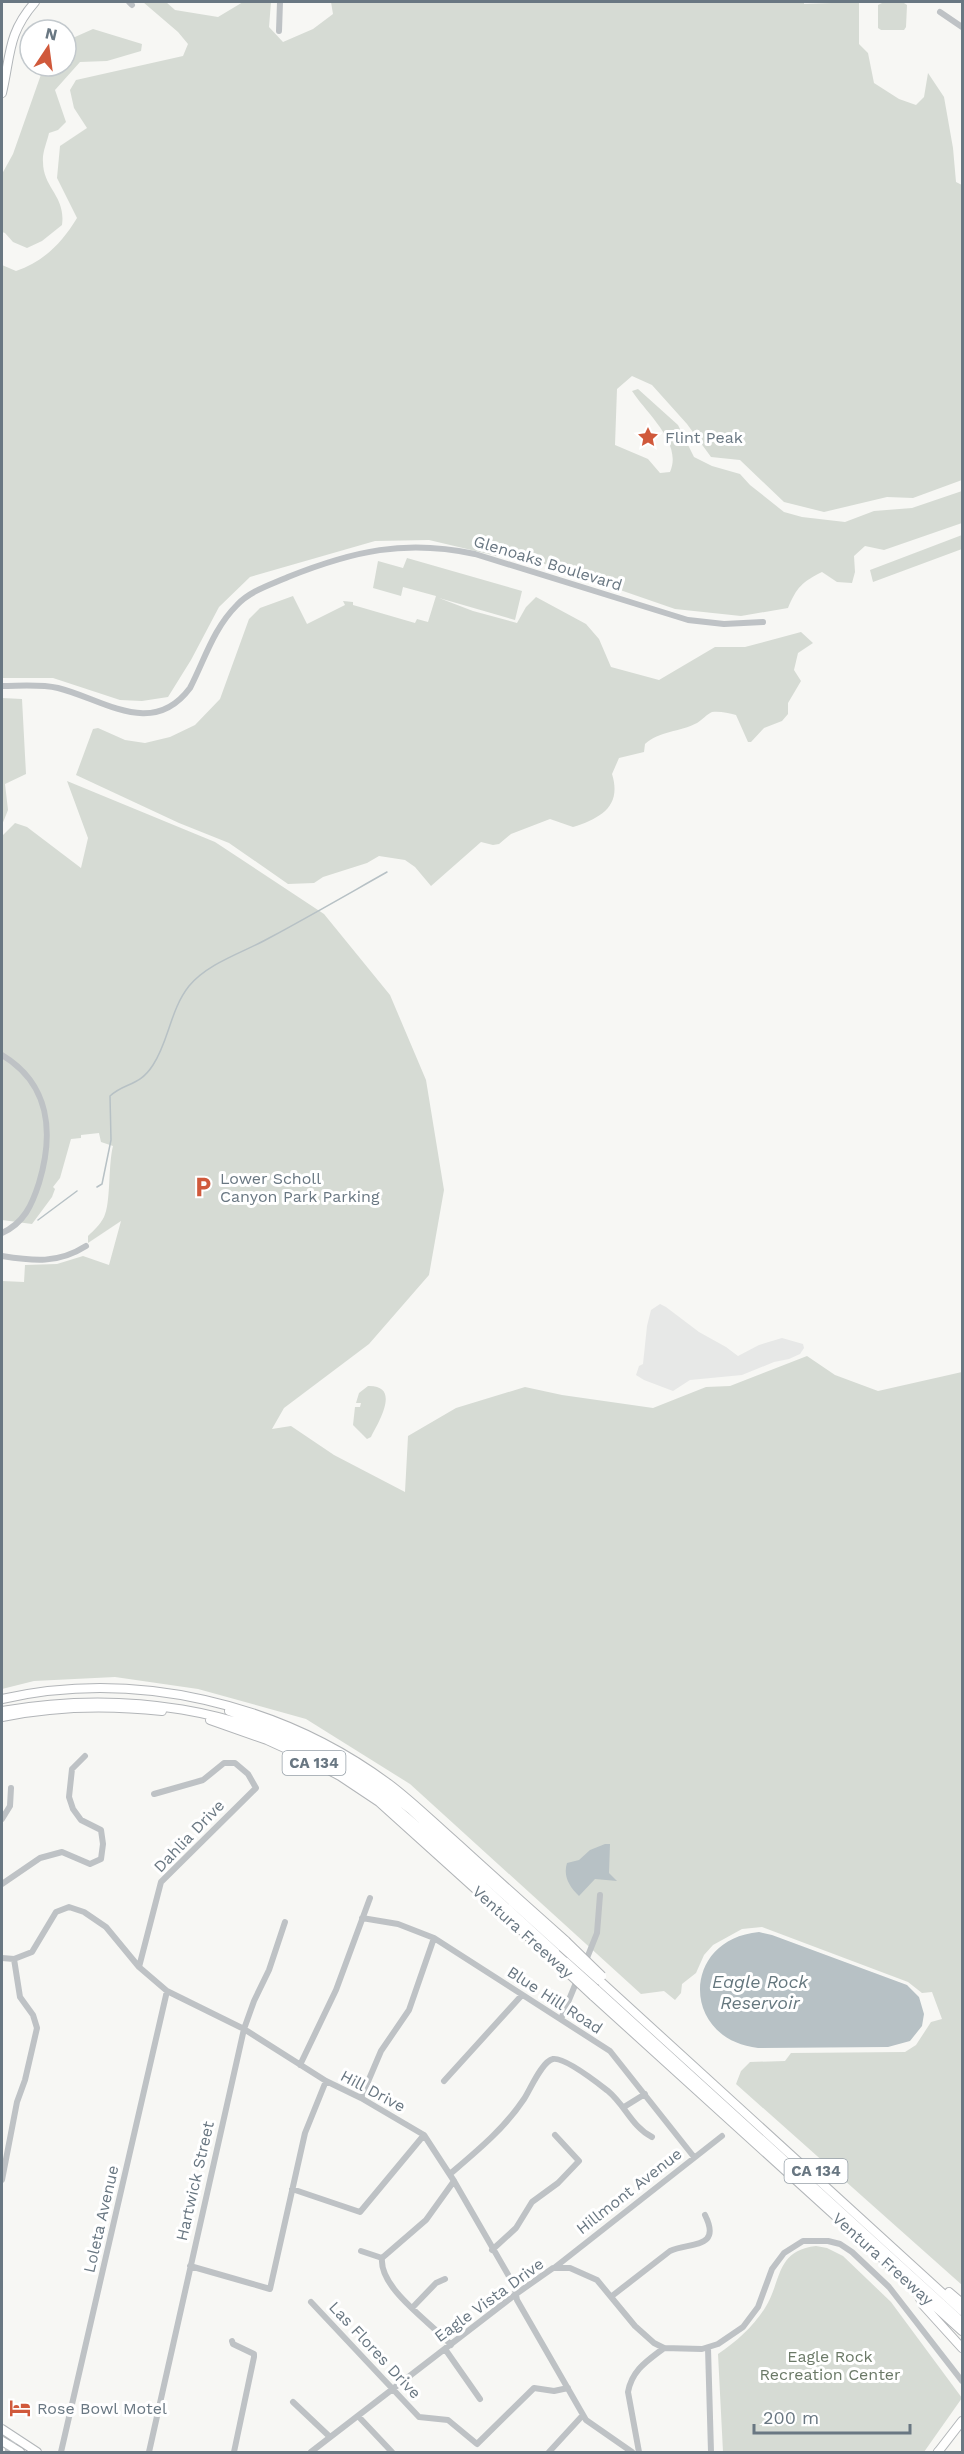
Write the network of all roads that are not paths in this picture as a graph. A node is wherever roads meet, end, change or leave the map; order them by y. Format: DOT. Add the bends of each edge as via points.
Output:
graph roads {
  1 [pos="34,2"];
  2 [pos="280,2"];
  3 [pos="940,12"];
  4 [pos="962,25"];
  5 [pos="279,31"];
  6 [pos="2,93"];
  7 [pos="763,622"];
  8 [pos="2,686"];
  9 [pos="2,1055"];
  10 [pos="2,1233"];
  11 [pos="86,1246"];
  12 [pos="2,1256"];
  13 [pos="2,1699"];
  14 [pos="2,1711"];
  15 [pos="2,1717"];
  16 [pos="85,1756"];
  17 [pos="11,1788"];
  18 [pos="154,1794"];
  19 [pos="2,1819"];
  20 [pos="2,1884"];
  21 [pos="600,1895"];
  22 [pos="370,1898"];
  23 [pos="362,1918"];
  24 [pos="285,1922"];
  25 [pos="434,1938"];
  26 [pos="2,1958"];
  27 [pos="14,1959"];
  28 [pos="565,1965"];
  29 [pos="139,1967"];
  30 [pos="597,1985"];
  31 [pos="167,1991"];
  32 [pos="522,1995"];
  33 [pos="633,2018"];
  34 [pos="561,2019"];
  35 [pos="244,2029"];
  36 [pos="669,2040"];
  37 [pos="670,2061"];
  38 [pos="300,2065"];
  39 [pos="326,2081"];
  40 [pos="444,2081"];
  41 [pos="645,2094"];
  42 [pos="361,2098"];
  43 [pos="624,2108"];
  44 [pos="424,2135"];
  45 [pos="555,2135"];
  46 [pos="722,2136"];
  47 [pos="652,2137"];
  48 [pos="694,2157"];
  49 [pos="450,2174"];
  50 [pos="2,2180"];
  51 [pos="454,2181"];
  52 [pos="292,2189"];
  53 [pos="705,2215"];
  54 [pos="492,2250"];
  55 [pos="361,2251"];
  56 [pos="382,2258"];
  57 [pos="190,2266"];
  58 [pos="553,2268"];
  59 [pos="445,2279"];
  60 [pos="914,2287"];
  61 [pos="516,2294"];
  62 [pos="612,2296"];
  63 [pos="311,2302"];
  64 [pos="963,2304"];
  65 [pos="412,2308"];
  66 [pos="963,2311"];
  67 [pos="963,2322"];
  68 [pos="963,2331"];
  69 [pos="232,2341"];
  70 [pos="448,2347"];
  71 [pos="664,2348"];
  72 [pos="708,2348"];
  73 [pos="963,2348"];
  74 [pos="963,2381"];
  75 [pos="568,2388"];
  76 [pos="394,2390"];
  77 [pos="480,2399"];
  78 [pos="293,2402"];
  79 [pos="583,2415"];
  80 [pos="358,2416"];
  81 [pos="963,2421"];
  82 [pos="2,2429"];
  83 [pos="330,2438"];
  84 [pos="16,2440"];
  85 [pos="6,2446"];
  86 [pos="20,2452"];
  87 [pos="37,2452"];
  88 [pos="62,2452"];
  89 [pos="149,2452"];
  90 [pos="234,2452"];
  91 [pos="311,2452"];
  92 [pos="392,2452"];
  93 [pos="549,2452"];
  94 [pos="632,2452"];
  95 [pos="639,2452"];
  96 [pos="711,2452"];
  97 [pos="939,2452"];
  1 -- 6 [label="main road" via="10,43"];
  2 -- 5 [label="street"];
  3 -- 4 [label="street"];
  7 -- 8 [label="street, Glenoaks Boulevard" via="724,624 688,620 475,554 444,549 365,551 333,560 247,597 219,627 190,688 165,709 129,713 60,688"];
  9 -- 10 [label="street" via="18,1066 36,1089 48,1134 47,1152 32,1203 27,1213"];
  11 -- 12 [label="street" via="71,1256 50,1260"];
  13 -- 30 [label="highway, Ventura Freeway / CA 134, bridge" via="59,1689 130,1690 196,1698 244,1710 313,1737 390,1785 564,1944"];
  14 -- 28 [label="highway" via="86,1701 148,1704 227,1719 288,1742 349,1773 383,1798"];
  15 -- 28 [label="highway, Ventura Freeway / CA 134" via="59,1709 129,1708 208,1720 267,1740 340,1776 380,1802"];
  16 -- 20 [label="street" via="72,1769 69,1797 81,1820 101,1830 100,1859 90,1864 62,1852 40,1858"];
  17 -- 19 [label="street" via="10,1806"];
  18 -- 29 [label="street, Dahlia Drive" via="203,1780 224,1763 235,1762 256,1788 161,1882"];
  21 -- 34 [label="street" via="597,1933"];
  22 -- 23 [label="street"];
  23 -- 25 [label="street, Blue Hill Road" via="399,1924"];
  23 -- 38 [label="street" via="336,1990"];
  24 -- 35 [label="street, Hartwick Street"];
  25 -- 32 [label="street, Blue Hill Road"];
  25 -- 42 [label="street" via="409,2010 381,2051"];
  26 -- 27 [label="street"];
  27 -- 29 [label="street, Hill Drive" via="32,1952 57,1912 69,1907 106,1927"];
  27 -- 50 [label="street" via="20,1997 37,2028"];
  28 -- 30 [label="highway, Ventura Freeway / CA 134, bridge"];
  29 -- 31 [label="street, Hill Drive"];
  30 -- 33 [label="highway, Ventura Freeway / CA 134"];
  30 -- 33 [label="highway, Ventura Freeway / CA 134"];
  31 -- 35 [label="street, Hill Drive"];
  31 -- 88 [label="street, Loleta Avenue"];
  32 -- 34 [label="street, Blue Hill Road"];
  32 -- 40 [label="street"];
  33 -- 36 [label="highway, Ventura Freeway / CA 134"];
  33 -- 37 [label="highway, Ventura Freeway / CA 134"];
  34 -- 41 [label="street, Blue Hill Road" via="610,2051"];
  35 -- 38 [label="street, Hill Drive"];
  35 -- 57 [label="street, Hartwick Street"];
  36 -- 64 [label="highway, Ventura Freeway / CA 134"];
  36 -- 66 [label="highway"];
  37 -- 60 [label="highway, Ventura Freeway / CA 134"];
  37 -- 67 [label="highway"];
  38 -- 39 [label="street, Hill Drive"];
  39 -- 42 [label="street, Hill Drive"];
  39 -- 52 [label="street" via="305,2133"];
  41 -- 43 [label="street"];
  41 -- 48 [label="street, Blue Hill Road"];
  42 -- 44 [label="street, Hill Drive"];
  43 -- 47 [label="street" via="638,2128"];
  43 -- 49 [label="street" via="609,2092 564,2061 553,2059 537,2075 504,2126"];
  44 -- 49 [label="street, Hill Drive"];
  44 -- 52 [label="street" via="360,2212"];
  45 -- 54 [label="street" via="579,2161 532,2202 516,2228"];
  46 -- 48 [label="street, Hillmont Avenue"];
  48 -- 58 [label="street, Hillmont Avenue"];
  49 -- 51 [label="street, Hill Drive"];
  51 -- 54 [label="street, Hill Drive"];
  51 -- 56 [label="street" via="426,2220"];
  52 -- 57 [label="street" via="270,2289"];
  53 -- 62 [label="street" via="710,2231 704,2242 670,2252"];
  54 -- 61 [label="street, Hill Drive"];
  55 -- 56 [label="street"];
  56 -- 65 [label="street" via="384,2276"];
  57 -- 89 [label="street, Hartwick Street"];
  58 -- 61 [label="street, Eagle Vista Drive"];
  58 -- 62 [label="street, Eagle Vista Drive" via="581,2271 597,2280"];
  59 -- 65 [label="street"];
  60 -- 68 [label="highway, Ventura Freeway / CA 134"];
  60 -- 73 [label="highway" via="923,2305"];
  61 -- 70 [label="street, Eagle Vista Drive"];
  61 -- 75 [label="street, Hill Drive"];
  62 -- 71 [label="street, Eagle Vista Drive" via="635,2326"];
  63 -- 76 [label="street, Las Flores Drive"];
  65 -- 70 [label="street" via="438,2330"];
  69 -- 90 [label="street" via="254,2354"];
  70 -- 76 [label="street, Eagle Vista Drive"];
  70 -- 77 [label="street"];
  71 -- 72 [label="street"];
  71 -- 95 [label="street" via="635,2371 629,2384"];
  72 -- 74 [label="street" via="743,2327 758,2307 772,2269 784,2253 804,2241 828,2241 852,2252 889,2287"];
  72 -- 96 [label="street"];
  75 -- 76 [label="street, Las Flores Drive" via="534,2388 477,2444 448,2420 419,2417"];
  75 -- 79 [label="street, Hill Drive"];
  76 -- 80 [label="street, Eagle Vista Drive"];
  78 -- 83 [label="street"];
  79 -- 93 [label="street"];
  79 -- 94 [label="street, Hill Drive" via="589,2424"];
  80 -- 83 [label="street, Eagle Vista Drive"];
  80 -- 92 [label="street"];
  81 -- 97 [label="main road"];
  82 -- 84 [label="main road"];
  83 -- 91 [label="street, Eagle Vista Drive"];
  84 -- 85 [label="street"];
  84 -- 87 [label="main road"];
  85 -- 86 [label="main road"];
}
